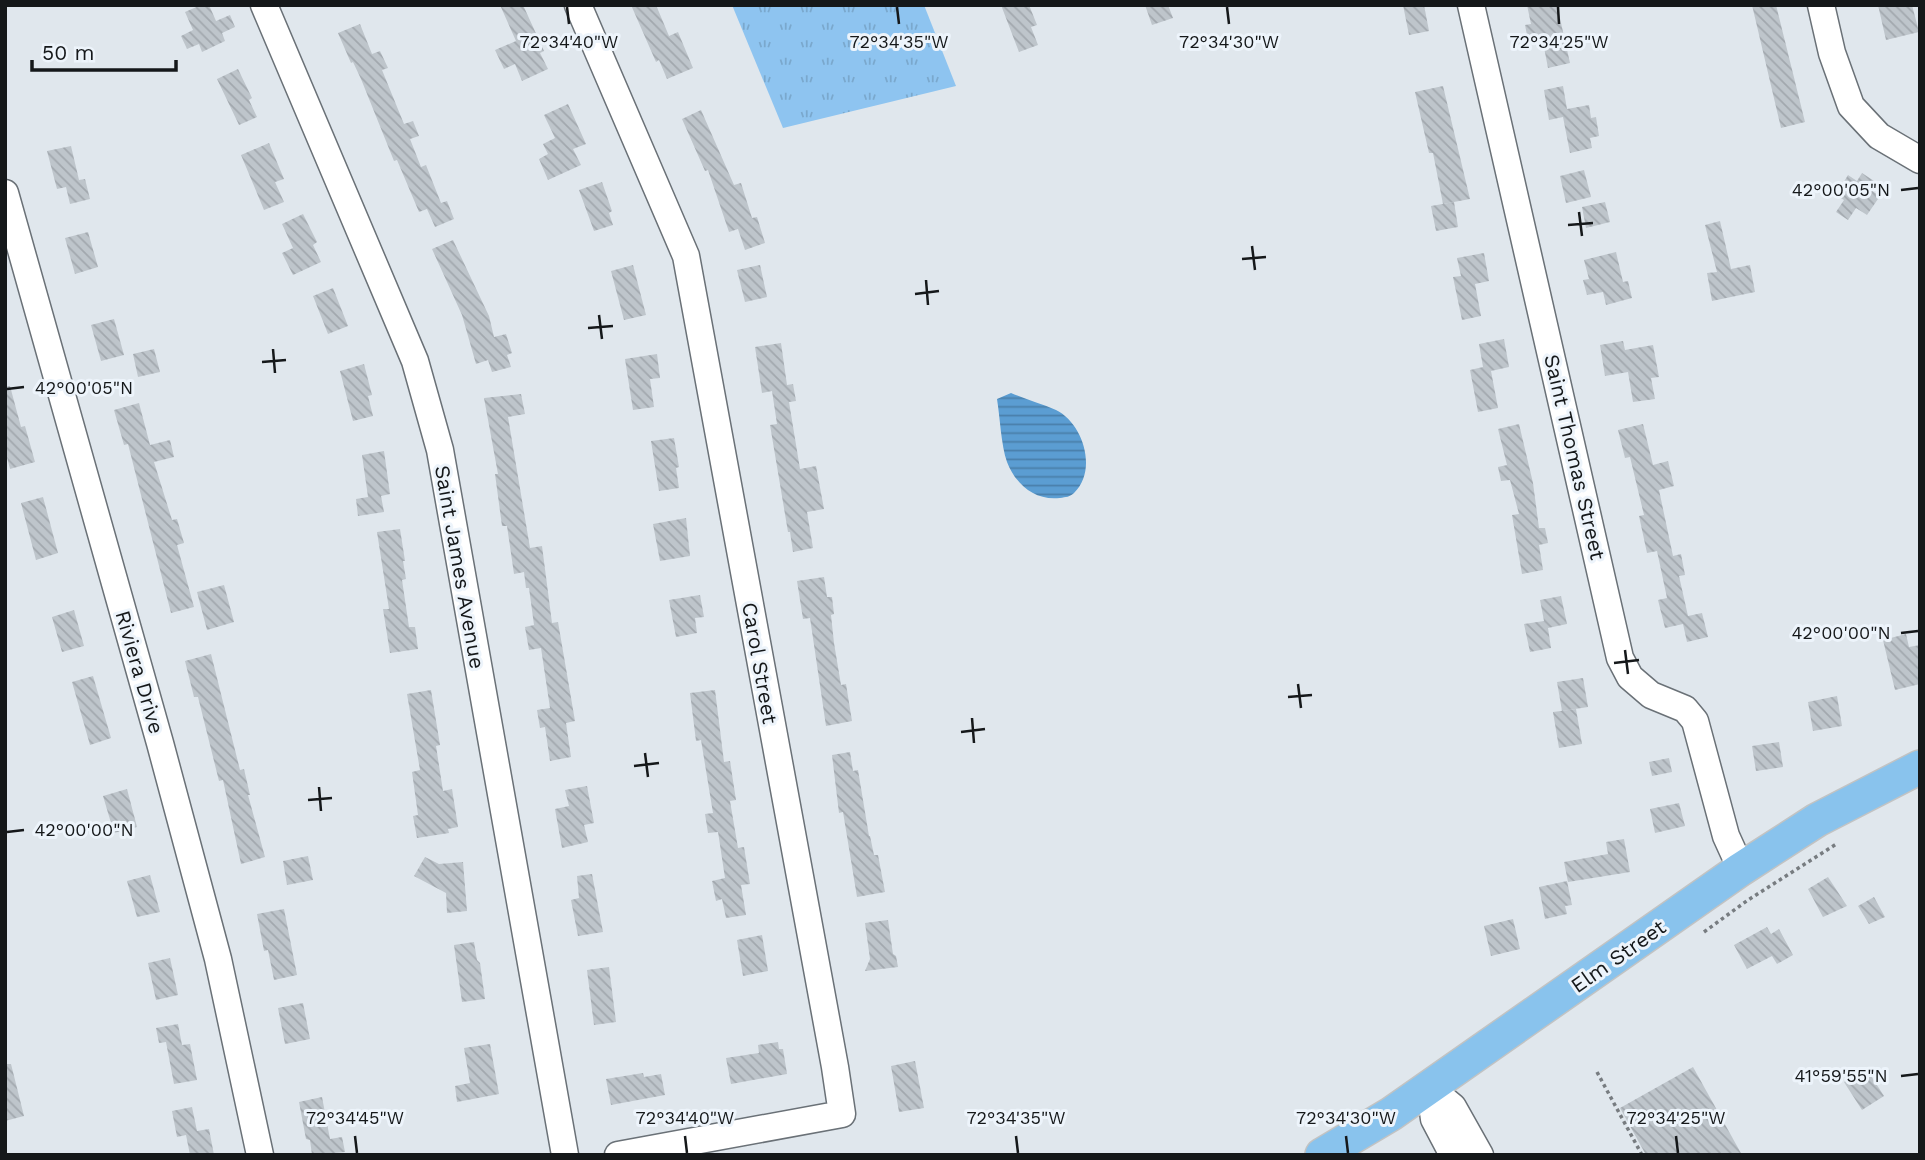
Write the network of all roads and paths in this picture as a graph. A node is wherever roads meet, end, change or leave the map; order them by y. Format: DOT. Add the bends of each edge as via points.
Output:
graph roads {
  1 [pos="264,5"];
  2 [pos="578,5"];
  3 [pos="1471,5"];
  4 [pos="1821,5"];
  5 [pos="1920,160"];
  6 [pos="5,193"];
  7 [pos="1920,767"];
  8 [pos="1838,843"];
  9 [pos="1741,869"];
  10 [pos="1704,932"];
  11 [pos="1597,1072"];
  12 [pos="1430,1088"];
  13 [pos="679,1150"];
  14 [pos="260,1155"];
  15 [pos="565,1155"];
  16 [pos="618,1155"];
  17 [pos="1322,1155"];
  18 [pos="1453,1155"];
  19 [pos="1480,1155"];
  20 [pos="1642,1155"];
  1 -- 15 [label="street, Saint James Avenue" via="415,361 440,450"];
  2 -- 13 [label="street, Carol Street" via="686,256 842,1114"];
  3 -- 9 [label="street, Saint Thomas Street" via="1620,658 1630,677 1651,695 1685,709 1695,721 1726,835"];
  4 -- 5 [label="street" via="1851,106 1879,136"];
  6 -- 14 [label="street, Riviera Drive" via="218,959"];
  7 -- 9 [label="main road, Elm Street" via="1823,817"];
  8 -- 10 [label="path"];
  9 -- 12 [label="main road, Elm Street"];
  11 -- 20 [label="path"];
  12 -- 17 [label="main road, Elm Street"];
  12 -- 18 [label="street" via="1434,1119"];
  12 -- 19 [label="street" via="1453,1107"];
  13 -- 16 [label="street, Carol Street"];
}
